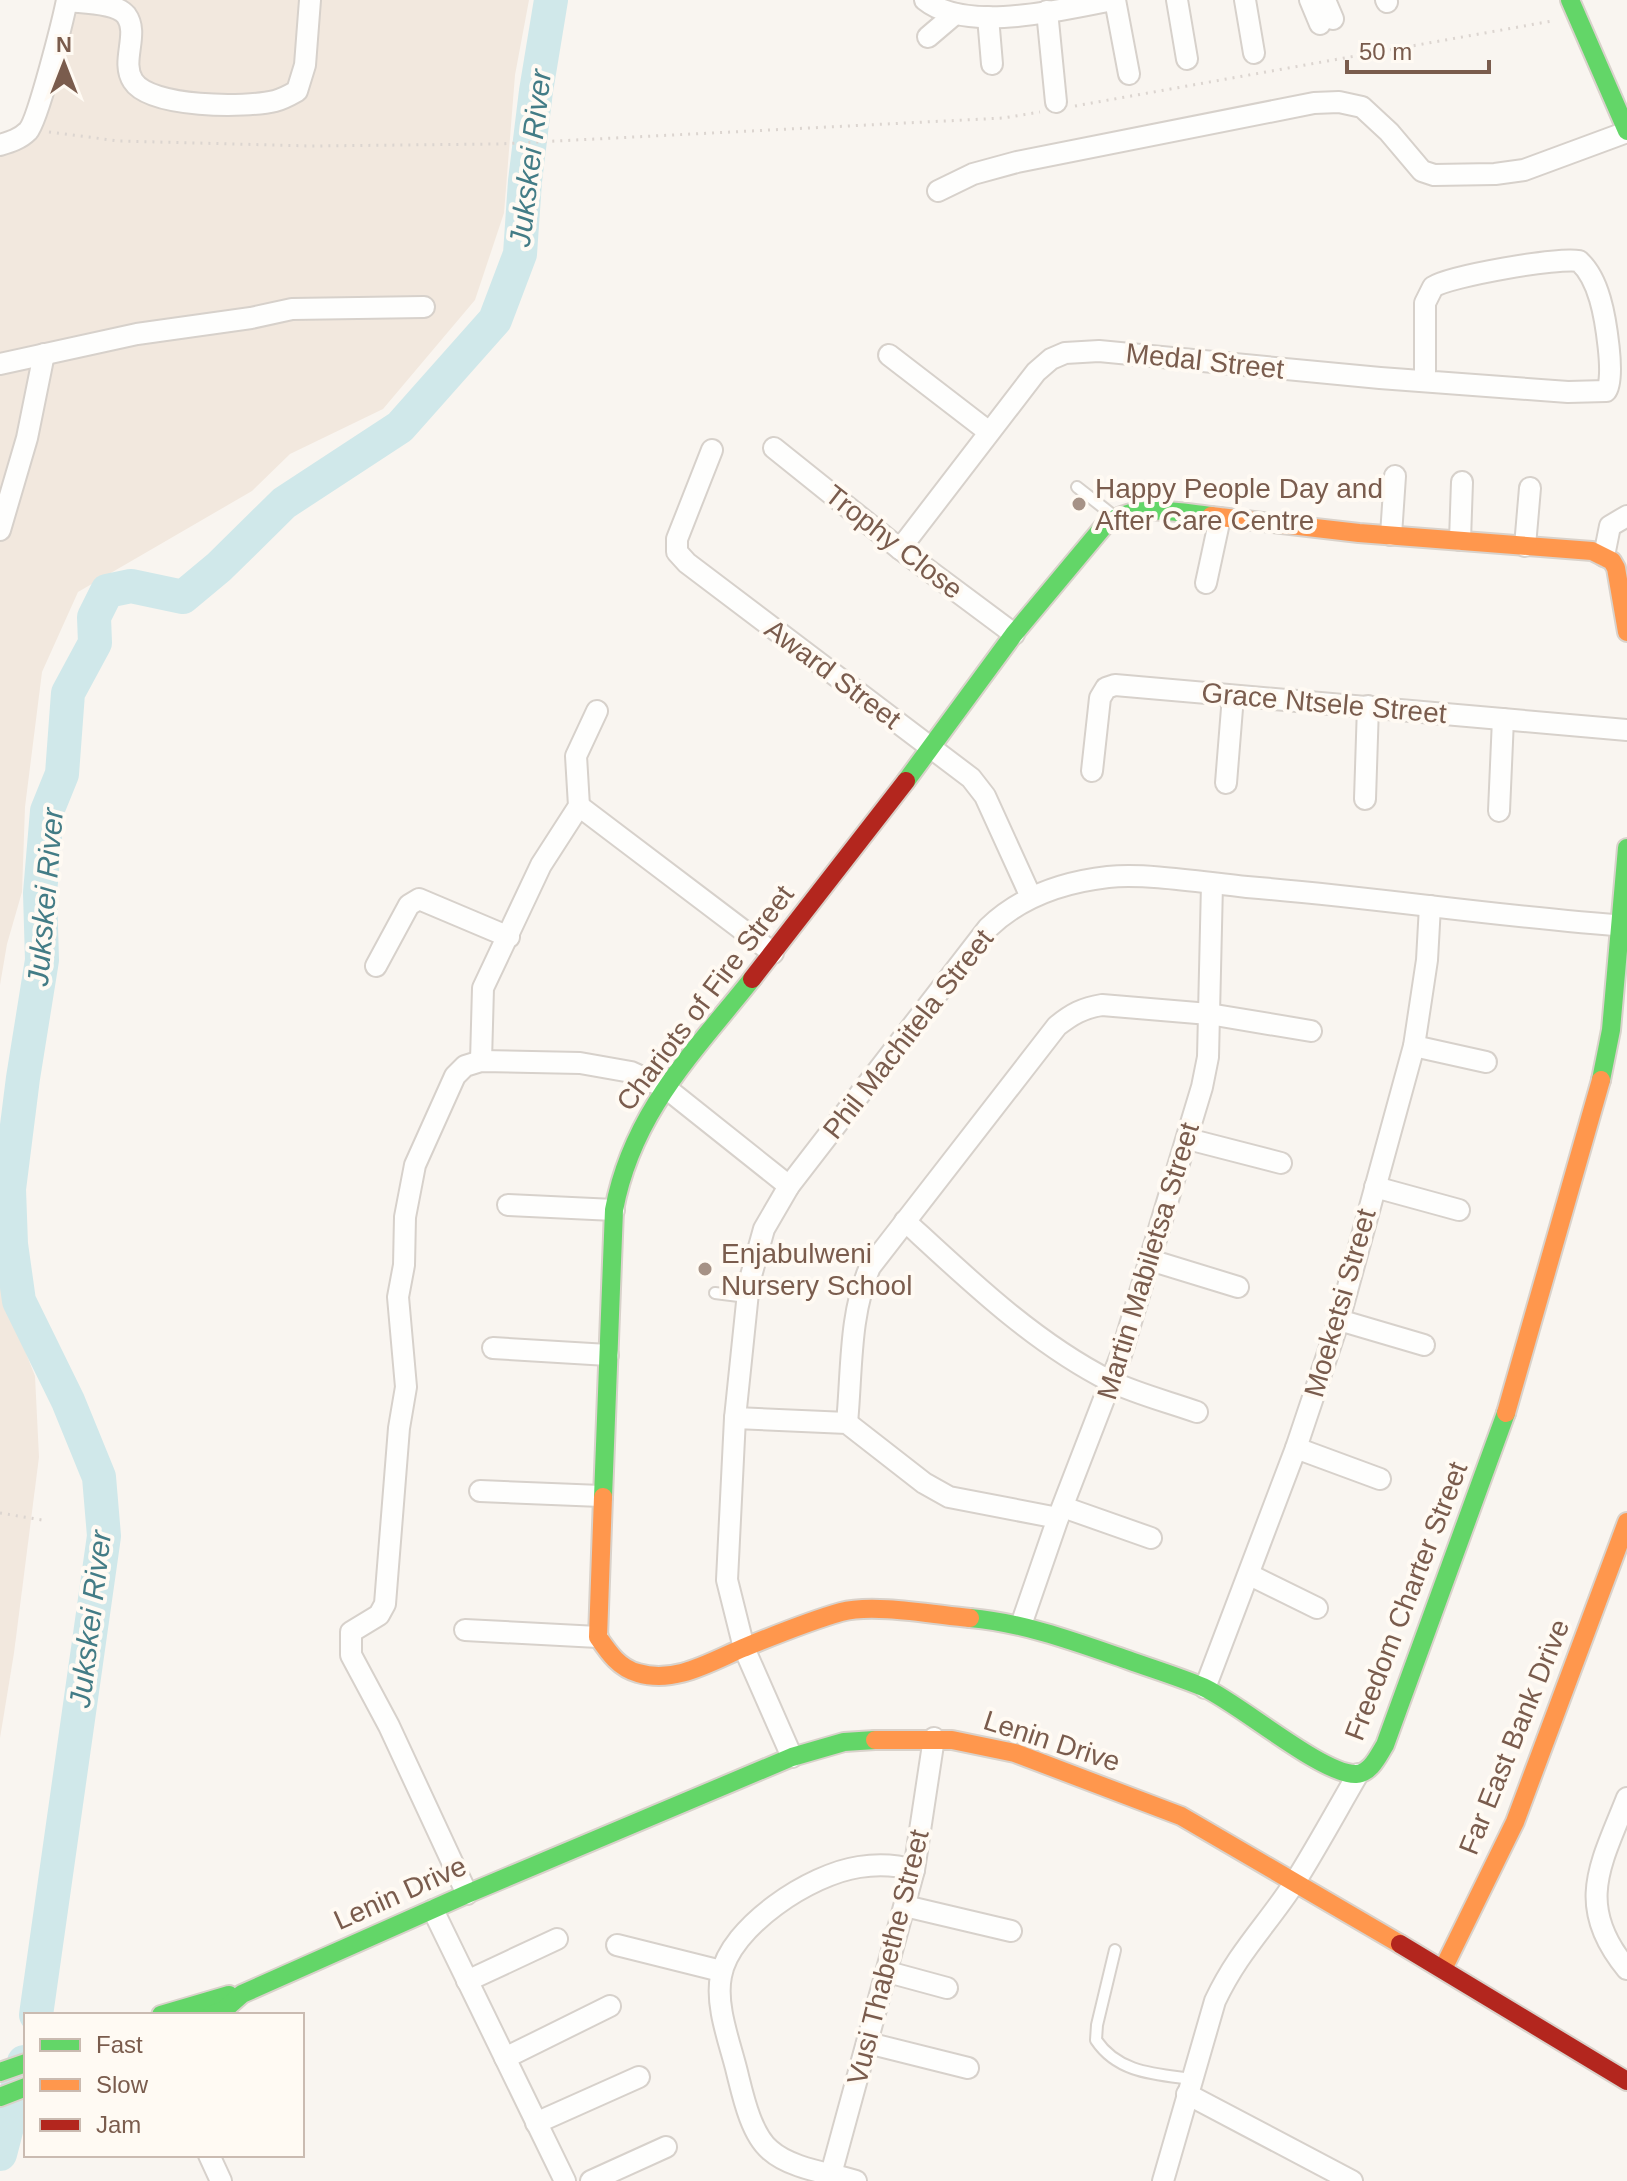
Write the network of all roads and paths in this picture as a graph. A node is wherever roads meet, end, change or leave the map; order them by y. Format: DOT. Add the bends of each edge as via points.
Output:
graph roads {
  1 [pos="310,0"];
  2 [pos="925,0"];
  3 [pos="1114,0"];
  4 [pos="1177,0"];
  5 [pos="1186,0"];
  6 [pos="1245,0"];
  7 [pos="1310,0"];
  8 [pos="1570,0"];
  9 [pos="1588,0"];
  10 [pos="67,1"];
  11 [pos="1047,11"];
  12 [pos="955,14"];
  13 [pos="1326,14"];
  14 [pos="988,17"];
  15 [pos="928,37"];
  16 [pos="1254,53"];
  17 [pos="992,64"];
  18 [pos="1129,74"];
  19 [pos="1627,91"];
  20 [pos="1056,102"];
  21 [pos="30,129"];
  22 [pos="1627,132"];
  23 [pos="673,133"];
  24 [pos="0,145"];
  25 [pos="938,191"];
  26 [pos="424,307"];
  27 [pos="44,354"];
  28 [pos="889,355"];
  29 [pos="0,364"];
  30 [pos="1425,381"];
  31 [pos="989,432"];
  32 [pos="774,448"];
  33 [pos="712,450"];
  34 [pos="1395,476"];
  35 [pos="1462,482"];
  36 [pos="1077,487"];
  37 [pos="1530,488"];
  38 [pos="1627,516"];
  39 [pos="1115,517"];
  40 [pos="1220,518"];
  41 [pos="0,530"];
  42 [pos="1391,535"];
  43 [pos="1460,540"];
  44 [pos="1525,546"];
  45 [pos="900,549"];
  46 [pos="1604,556"];
  47 [pos="1206,583"];
  48 [pos="1627,632"];
  49 [pos="1014,634"];
  50 [pos="1233,696"];
  51 [pos="1368,706"];
  52 [pos="597,711"];
  53 [pos="1503,719"];
  54 [pos="1627,730"];
  55 [pos="932,748"];
  56 [pos="1092,771"];
  57 [pos="1226,783"];
  58 [pos="1365,799"];
  59 [pos="579,806"];
  60 [pos="1499,811"];
  61 [pos="1627,848"];
  62 [pos="1626,870"];
  63 [pos="1212,884"];
  64 [pos="1031,897"];
  65 [pos="1430,906"];
  66 [pos="1624,926"];
  67 [pos="509,937"];
  68 [pos="773,953"];
  69 [pos="376,966"];
  70 [pos="1209,1014"];
  71 [pos="1311,1031"];
  72 [pos="1414,1046"];
  73 [pos="481,1061"];
  74 [pos="1486,1062"];
  75 [pos="666,1088"];
  76 [pos="1188,1139"];
  77 [pos="1281,1163"];
  78 [pos="789,1186"];
  79 [pos="1375,1187"];
  80 [pos="508,1205"];
  81 [pos="614,1210"];
  82 [pos="1459,1210"];
  83 [pos="905,1221"];
  84 [pos="1150,1260"];
  85 [pos="1238,1287"];
  86 [pos="715,1293"];
  87 [pos="747,1297"];
  88 [pos="1339,1320"];
  89 [pos="1424,1345"];
  90 [pos="493,1348"];
  91 [pos="608,1355"];
  92 [pos="1112,1382"];
  93 [pos="1197,1412"];
  94 [pos="735,1418"];
  95 [pos="847,1423"];
  96 [pos="1296,1448"];
  97 [pos="1380,1479"];
  98 [pos="480,1491"];
  99 [pos="601,1496"];
  100 [pos="0,1513"];
  101 [pos="1060,1513"];
  102 [pos="42,1520"];
  103 [pos="1627,1522"];
  104 [pos="1151,1538"];
  105 [pos="1250,1575"];
  106 [pos="1317,1608"];
  107 [pos="1021,1625"];
  108 [pos="465,1630"];
  109 [pos="598,1637"];
  110 [pos="744,1648"];
  111 [pos="1205,1688"];
  112 [pos="934,1738"];
  113 [pos="792,1757"];
  114 [pos="1358,1774"];
  115 [pos="1627,1798"];
  116 [pos="914,1870"];
  117 [pos="1294,1883"];
  118 [pos="467,1894"];
  119 [pos="905,1906"];
  120 [pos="433,1910"];
  121 [pos="1011,1931"];
  122 [pos="557,1939"];
  123 [pos="617,1945"];
  124 [pos="1115,1950"];
  125 [pos="1443,1969"];
  126 [pos="1627,1969"];
  127 [pos="721,1971"];
  128 [pos="888,1972"];
  129 [pos="467,1981"];
  130 [pos="947,1988"];
  131 [pos="242,1994"];
  132 [pos="610,2006"];
  133 [pos="167,2013"];
  134 [pos="216,2013"];
  135 [pos="868,2043"];
  136 [pos="505,2058"];
  137 [pos="24,2064"];
  138 [pos="968,2068"];
  139 [pos="0,2072"];
  140 [pos="639,2077"];
  141 [pos="1627,2081"];
  142 [pos="1189,2086"];
  143 [pos="24,2088"];
  144 [pos="0,2097"];
  145 [pos="536,2123"];
  146 [pos="666,2147"];
  147 [pos="210,2157"];
  148 [pos="831,2174"];
  149 [pos="221,2181"];
  150 [pos="565,2181"];
  151 [pos="591,2181"];
  152 [pos="856,2181"];
  153 [pos="1163,2181"];
  154 [pos="1352,2181"];
  1 -- 10 [label="street" via="305,65 297,91 274,102 232,103 185,102 140,88 130,75 132,30 127,17 112,7"];
  2 -- 12 [label="street"];
  3 -- 11 [label="street"];
  3 -- 18 [label="street"];
  4 -- 5 [label="street" via="1191,57"];
  6 -- 16 [label="street"];
  7 -- 13 [label="street"];
  8 -- 22 [label="street"];
  9 -- 19 [label="street"];
  10 -- 21 [label="street"];
  11 -- 14 [label="street"];
  11 -- 20 [label="street"];
  12 -- 14 [label="street"];
  12 -- 15 [label="street"];
  14 -- 17 [label="street"];
  21 -- 23 [label="path" via="119,141 311,146 498,144"];
  21 -- 24 [label="street"];
  22 -- 25 [label="street" via="1524,170 1434,175 1422,171 1362,107 1314,103 1017,162"];
  26 -- 27 [label="street" via="292,309"];
  27 -- 29 [label="street"];
  27 -- 41 [label="street"];
  28 -- 31 [label="street"];
  30 -- 30 [label="street, Medal Street" via="1568,392 1608,389 1600,300 1586,268 1572,259 1450,279 1433,287 1425,303"];
  30 -- 31 [label="street, Medal Street" via="1079,351 1051,359 1036,372"];
  31 -- 45 [label="street, Medal Street"];
  32 -- 45 [label="street, Trophy Close"];
  33 -- 55 [label="street, Award Street" via="677,539 677,552"];
  34 -- 42 [label="street"];
  35 -- 43 [label="street"];
  36 -- 39 [label="lane"];
  37 -- 44 [label="street"];
  38 -- 46 [label="street" via="1610,526"];
  39 -- 40 [label="street" via="1162,510"];
  39 -- 49 [label="street, Chariots of Fire Street"];
  40 -- 42 [label="street"];
  40 -- 47 [label="street"];
  42 -- 43 [label="street"];
  43 -- 44 [label="street"];
  44 -- 46 [label="street"];
  45 -- 49 [label="street, Trophy Close"];
  46 -- 48 [label="street" via="1616,568"];
  49 -- 55 [label="street, Chariots of Fire Street"];
  50 -- 51 [label="street, Grace Ntsele Street"];
  50 -- 56 [label="street, Grace Ntsele Street" via="1131,685 1106,688 1096,711"];
  50 -- 57 [label="street"];
  51 -- 53 [label="street, Grace Ntsele Street"];
  51 -- 58 [label="street"];
  52 -- 59 [label="street" via="576,756"];
  53 -- 54 [label="street, Grace Ntsele Street"];
  53 -- 60 [label="street"];
  55 -- 64 [label="street, Award Street" via="985,796"];
  55 -- 68 [label="street, Chariots of Fire Street"];
  59 -- 67 [label="street" via="541,865"];
  59 -- 68 [label="street"];
  61 -- 62 [label="street, Freedom Charter Street"];
  62 -- 66 [label="street, Freedom Charter Street"];
  63 -- 64 [label="street, Phil Machitela Street" via="1109,877"];
  63 -- 65 [label="street, Phil Machitela Street"];
  63 -- 70 [label="street, Martin Mabiletsa Street"];
  64 -- 78 [label="street, Phil Machitela Street" via="1002,915 972,946"];
  65 -- 66 [label="street, Phil Machitela Street"];
  65 -- 72 [label="street, Moeketsi Street"];
  66 -- 114 [label="street, Freedom Charter Street" via="1609,1050 1513,1395 1385,1745 1371,1767"];
  67 -- 69 [label="street" via="419,899 409,905"];
  67 -- 73 [label="street" via="483,988"];
  68 -- 75 [label="street, Chariots of Fire Street"];
  70 -- 71 [label="street"];
  70 -- 76 [label="street, Martin Mabiletsa Street" via="1208,1057"];
  70 -- 83 [label="street" via="1102,1005 1073,1013 1057,1026"];
  72 -- 74 [label="street"];
  72 -- 79 [label="street, Moeketsi Street"];
  73 -- 75 [label="street" via="607,1066"];
  73 -- 118 [label="street" via="465,1066 447,1089 409,1187 398,1297 406,1387 385,1604 379,1615 351,1632 349,1644"];
  75 -- 78 [label="street"];
  75 -- 81 [label="street, Chariots of Fire Street" via="630,1146"];
  76 -- 77 [label="street"];
  76 -- 84 [label="street, Martin Mabiletsa Street"];
  78 -- 87 [label="street, Phil Machitela Street" via="757,1248"];
  79 -- 82 [label="street"];
  79 -- 88 [label="street, Moeketsi Street"];
  80 -- 81 [label="street"];
  81 -- 91 [label="street, Chariots of Fire Street"];
  83 -- 92 [label="street" via="1050,1345"];
  83 -- 95 [label="street" via="864,1282"];
  84 -- 85 [label="street"];
  84 -- 92 [label="street, Martin Mabiletsa Street"];
  86 -- 87 [label="lane"];
  87 -- 94 [label="street, Phil Machitela Street"];
  88 -- 89 [label="street"];
  88 -- 96 [label="street, Moeketsi Street"];
  90 -- 91 [label="street"];
  91 -- 99 [label="street, Chariots of Fire Street"];
  92 -- 93 [label="street"];
  92 -- 101 [label="street, Martin Mabiletsa Street"];
  94 -- 95 [label="street"];
  94 -- 110 [label="street, Phil Machitela Street" via="727,1580"];
  95 -- 101 [label="street" via="949,1497"];
  96 -- 97 [label="street"];
  96 -- 105 [label="street, Moeketsi Street"];
  98 -- 99 [label="street"];
  99 -- 109 [label="street, Chariots of Fire Street"];
  100 -- 102 [label="path"];
  101 -- 104 [label="street"];
  101 -- 107 [label="street, Martin Mabiletsa Street"];
  103 -- 125 [label="street, Far East Bank Drive" via="1515,1822"];
  105 -- 106 [label="street"];
  105 -- 111 [label="street, Moeketsi Street"];
  107 -- 110 [label="street, Freedom Charter Street" via="859,1609 832,1613"];
  107 -- 111 [label="street, Freedom Charter Street"];
  108 -- 109 [label="street"];
  109 -- 110 [label="street" via="622,1666 656,1676 702,1667"];
  110 -- 113 [label="street, Phil Machitela Street"];
  111 -- 114 [label="street, Freedom Charter Street" via="1300,1749"];
  112 -- 113 [label="street, Lenin Drive" via="844,1742"];
  112 -- 116 [label="street, Vusi Thabethe Street"];
  112 -- 117 [label="street, Lenin Drive" via="1015,1753 1181,1816"];
  113 -- 118 [label="street, Lenin Drive"];
  114 -- 117 [label="street"];
  115 -- 126 [label="street" via="1595,1885 1601,1926"];
  116 -- 119 [label="street, Vusi Thabethe Street"];
  116 -- 127 [label="street" via="858,1867 802,1889 739,1938"];
  117 -- 125 [label="street, Lenin Drive"];
  117 -- 142 [label="street" via="1227,1976"];
  118 -- 120 [label="street, Lenin Drive"];
  119 -- 121 [label="street"];
  119 -- 128 [label="street, Vusi Thabethe Street"];
  120 -- 129 [label="street"];
  120 -- 131 [label="street, Lenin Drive"];
  122 -- 129 [label="street"];
  123 -- 127 [label="street"];
  124 -- 142 [label="lane" via="1096,2040 1115,2062"];
  125 -- 141 [label="street, Lenin Drive"];
  127 -- 148 [label="street" via="726,2027 760,2138 777,2156"];
  128 -- 130 [label="street"];
  128 -- 135 [label="street, Vusi Thabethe Street"];
  129 -- 136 [label="street"];
  131 -- 133 [label="street, Lenin Drive"];
  131 -- 134 [label="street, Lenin Drive"];
  132 -- 136 [label="street"];
  135 -- 138 [label="street"];
  135 -- 148 [label="street, Vusi Thabethe Street"];
  136 -- 145 [label="street"];
  137 -- 139 [label="street"];
  140 -- 145 [label="street"];
  142 -- 153 [label="street"];
  142 -- 154 [label="street"];
  143 -- 144 [label="street"];
  145 -- 150 [label="street"];
  146 -- 151 [label="street"];
  147 -- 149 [label="street"];
  148 -- 152 [label="street"];
}
